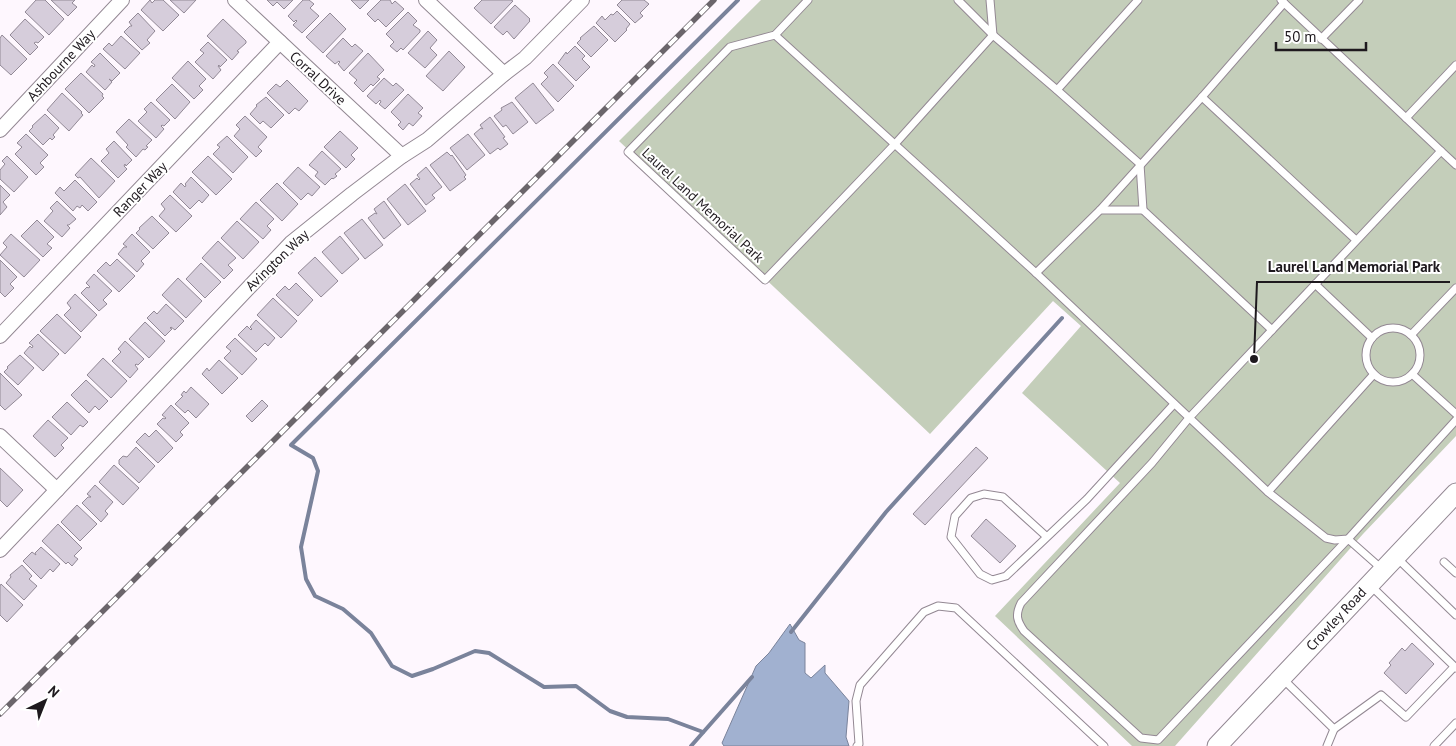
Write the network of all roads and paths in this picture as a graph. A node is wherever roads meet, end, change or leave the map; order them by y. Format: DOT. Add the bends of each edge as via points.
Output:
graph roads {
  1 [pos="122,0"];
  2 [pos="235,0"];
  3 [pos="426,0"];
  4 [pos="582,0"];
  5 [pos="808,0"];
  6 [pos="958,0"];
  7 [pos="990,0"];
  8 [pos="1138,0"];
  9 [pos="1358,0"];
  10 [pos="1282,2"];
  11 [pos="775,35"];
  12 [pos="993,35"];
  13 [pos="1321,39"];
  14 [pos="280,42"];
  15 [pos="1456,64"];
  16 [pos="504,74"];
  17 [pos="1057,90"];
  18 [pos="1202,97"];
  19 [pos="1406,118"];
  20 [pos="0,130"];
  21 [pos="895,144"];
  22 [pos="1441,151"];
  23 [pos="402,156"];
  24 [pos="1140,164"];
  25 [pos="1456,165"];
  26 [pos="1100,210"];
  27 [pos="1143,210"];
  28 [pos="1356,240"];
  29 [pos="1036,273"];
  30 [pos="1315,284"];
  31 [pos="1456,288"];
  32 [pos="1272,330"];
  33 [pos="1411,335"];
  34 [pos="0,336"];
  35 [pos="1372,338"];
  36 [pos="1374,374"];
  37 [pos="1412,374"];
  38 [pos="1174,404"];
  39 [pos="1456,414"];
  40 [pos="1189,418"];
  41 [pos="1456,420"];
  42 [pos="0,436"];
  43 [pos="57,490"];
  44 [pos="1268,492"];
  45 [pos="1456,493"];
  46 [pos="1048,537"];
  47 [pos="1348,540"];
  48 [pos="0,550"];
  49 [pos="1444,562"];
  50 [pos="1389,564"];
  51 [pos="1456,573"];
  52 [pos="1370,584"];
  53 [pos="1456,615"];
  54 [pos="1455,667"];
  55 [pos="1281,678"];
  56 [pos="1456,723"];
  57 [pos="1334,729"];
  58 [pos="857,746"];
  59 [pos="1104,746"];
  60 [pos="1217,746"];
  61 [pos="1327,746"];
  62 [pos="1434,746"];
  1 -- 20 [label="street, Ashbourne Way"];
  2 -- 14 [label="street, Corral Drive"];
  3 -- 16 [label="street"];
  4 -- 16 [label="street, Avington Way" via="525,58"];
  5 -- 11 [label="lane"];
  6 -- 12 [label="lane"];
  7 -- 12 [label="lane"];
  8 -- 17 [label="lane"];
  9 -- 13 [label="lane"];
  10 -- 13 [label="lane"];
  10 -- 18 [label="lane"];
  11 -- 21 [label="lane"];
  11 -- 21 [label="lane, Laurel Land Memorial Park" via="730,47 628,152 765,280"];
  12 -- 17 [label="lane"];
  12 -- 21 [label="lane, Laurel Land Memorial Park"];
  13 -- 19 [label="lane"];
  14 -- 23 [label="street, Corral Drive"];
  14 -- 34 [label="street, Ranger Way"];
  15 -- 19 [label="lane"];
  16 -- 23 [label="street, Avington Way" via="427,140"];
  17 -- 24 [label="lane"];
  18 -- 24 [label="lane"];
  18 -- 28 [label="lane"];
  19 -- 22 [label="lane"];
  21 -- 29 [label="lane"];
  22 -- 25 [label="lane"];
  22 -- 28 [label="lane"];
  23 -- 43 [label="street, Avington Way" via="291,243"];
  24 -- 26 [label="lane"];
  24 -- 27 [label="lane"];
  26 -- 27 [label="lane"];
  26 -- 29 [label="lane"];
  27 -- 32 [label="lane"];
  28 -- 30 [label="lane"];
  29 -- 38 [label="lane"];
  30 -- 32 [label="lane"];
  30 -- 35 [label="lane"];
  31 -- 33 [label="lane"];
  32 -- 40 [label="lane"];
  33 -- 35 [label="lane" via="1395,328 1378,332"];
  33 -- 37 [label="lane" via="1420,350 1417,367"];
  35 -- 36 [label="lane" via="1367,361"];
  36 -- 37 [label="lane" via="1389,382 1398,382"];
  36 -- 44 [label="lane"];
  37 -- 39 [label="lane"];
  38 -- 40 [label="lane"];
  38 -- 46 [label="lane" via="1087,500"];
  40 -- 44 [label="lane"];
  40 -- 47 [label="lane" via="1017,611 1017,621 1024,631 1140,738 1158,740"];
  41 -- 47 [label="lane"];
  42 -- 43 [label="street"];
  43 -- 48 [label="street, Avington Way"];
  44 -- 47 [label="lane" via="1326,538"];
  45 -- 50 [label="main road, Crowley Road"];
  46 -- 46 [label="lane" via="1006,576 992,580 980,574 951,537 955,516 971,498 984,494 1003,497"];
  47 -- 50 [label="lane"];
  49 -- 51 [label="lane"];
  50 -- 52 [label="main road, Crowley Road"];
  50 -- 53 [label="lane"];
  52 -- 54 [label="lane"];
  52 -- 55 [label="main road, Crowley Road"];
  54 -- 57 [label="lane" via="1406,717 1381,695"];
  55 -- 57 [label="lane"];
  55 -- 60 [label="main road, Crowley Road"];
  56 -- 62 [label="lane"];
  57 -- 61 [label="lane"];
  58 -- 59 [label="lane" via="856,701 860,685 924,612 938,606 956,608"];
}
